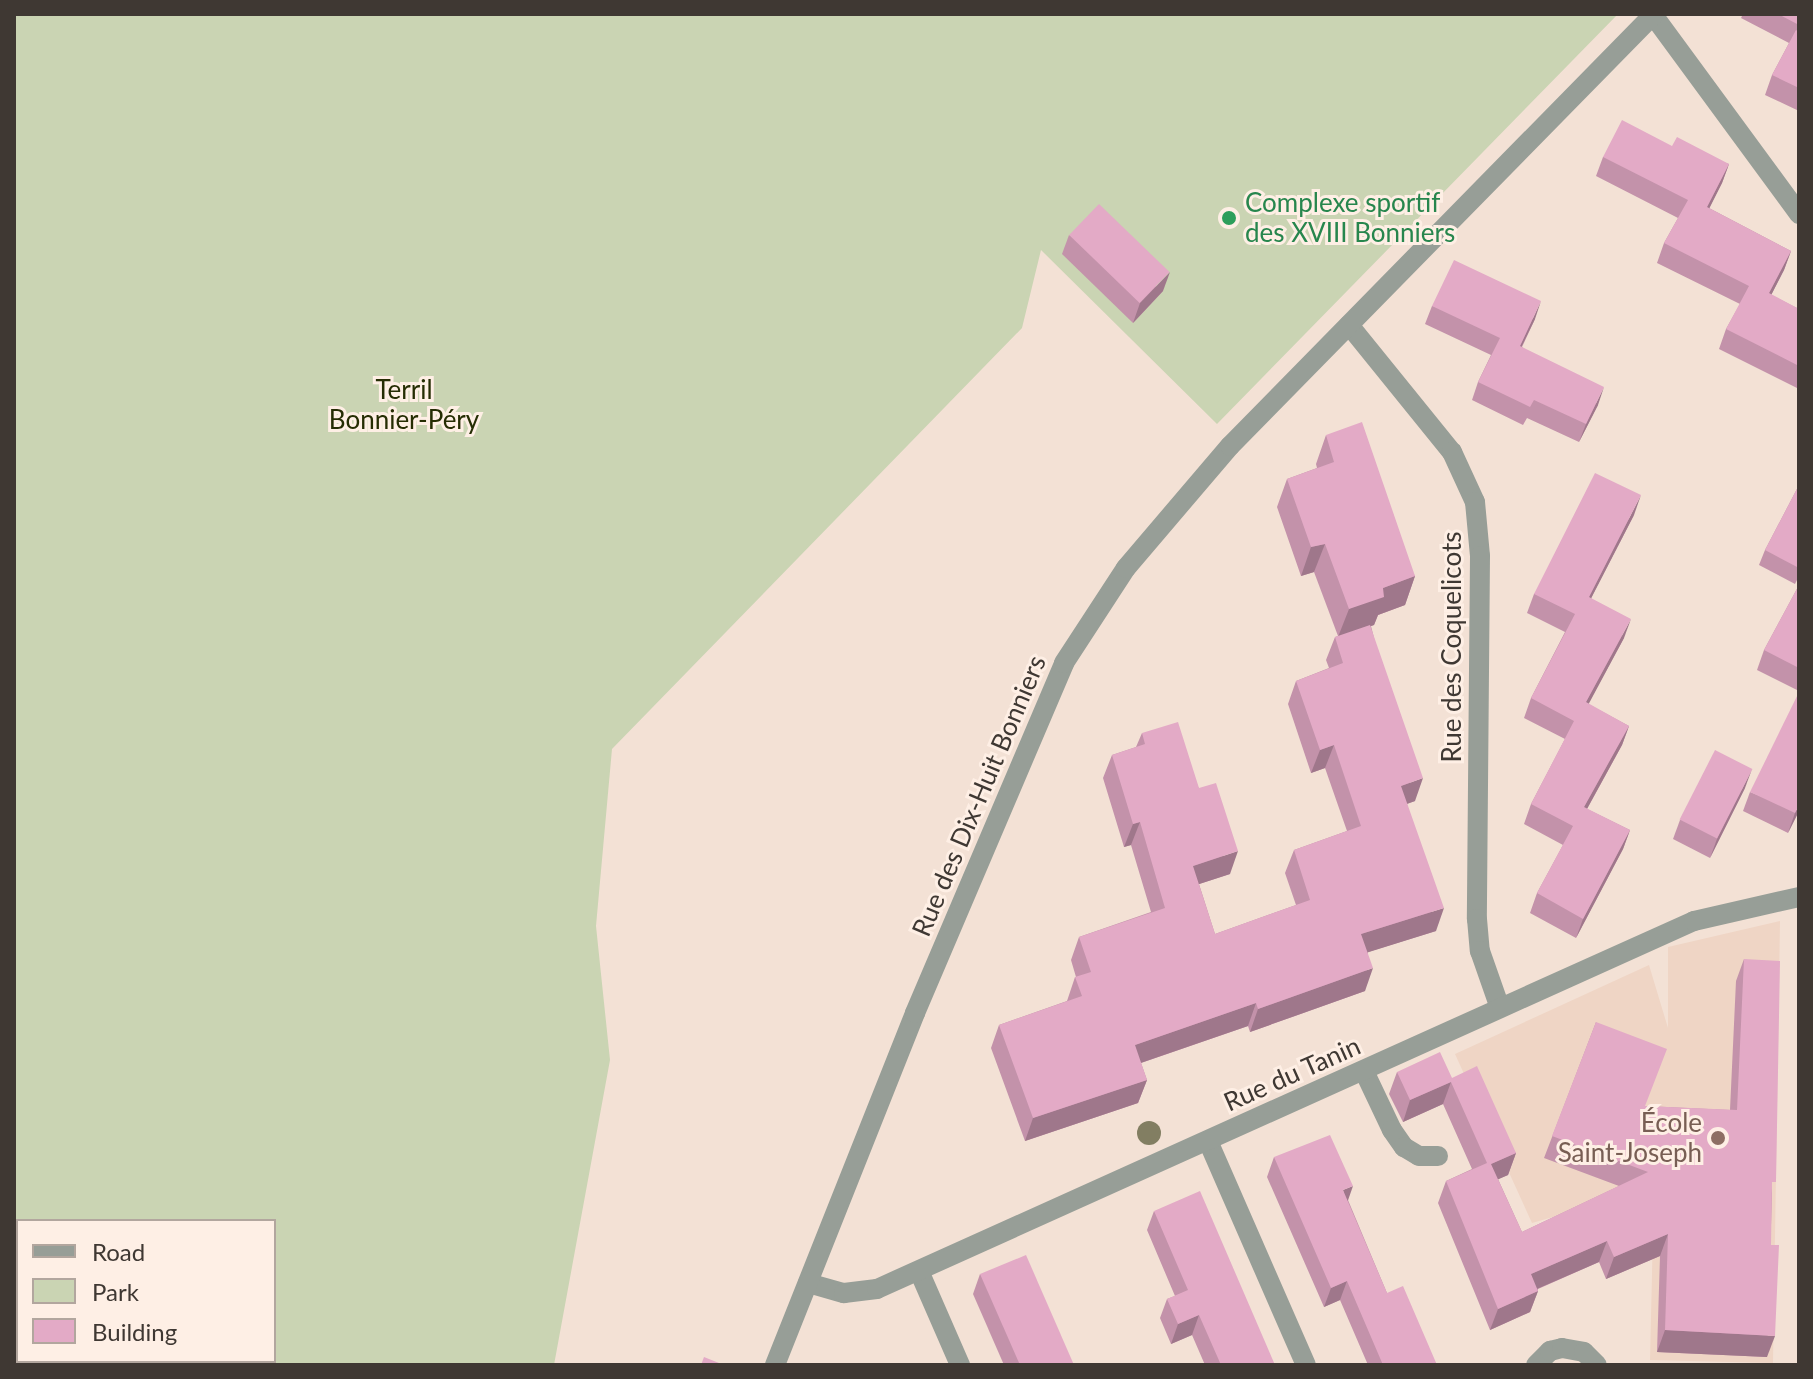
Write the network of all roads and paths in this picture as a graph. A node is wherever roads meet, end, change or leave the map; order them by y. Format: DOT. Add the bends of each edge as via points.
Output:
graph roads {
  1 [pos="1653,15"];
  2 [pos="1799,214"];
  3 [pos="1349,325"];
  4 [pos="1799,897"];
  5 [pos="1500,1008"];
  6 [pos="1364,1071"];
  7 [pos="1208,1141"];
  8 [pos="1438,1156"];
  9 [pos="919,1271"];
  10 [pos="808,1283"];
  11 [pos="775,1365"];
  12 [pos="960,1365"];
  13 [pos="1306,1365"];
  14 [pos="1536,1365"];
  15 [pos="1597,1365"];
  1 -- 2 [label="street"];
  1 -- 3 [label="street, Rue des Dix-Huit Bonniers"];
  3 -- 5 [label="street, Rue des Coquelicots" via="1452,452 1475,502 1480,556 1477,919 1480,951"];
  3 -- 10 [label="street, Rue des Dix-Huit Bonniers" via="1230,446 1126,568 1064,663 915,1013"];
  4 -- 5 [label="street, Rue du Tanin" via="1694,921"];
  5 -- 6 [label="street, Rue du Tanin"];
  6 -- 7 [label="street, Rue du Tanin"];
  6 -- 8 [label="street" via="1404,1147 1419,1156"];
  7 -- 9 [label="street, Rue du Tanin"];
  7 -- 13 [label="street"];
  9 -- 10 [label="street, Rue du Tanin" via="877,1289 844,1293"];
  9 -- 12 [label="street"];
  10 -- 11 [label="street, Rue des Dix-Huit Bonniers"];
  14 -- 15 [label="street" via="1550,1351 1562,1348 1584,1352"];
}
